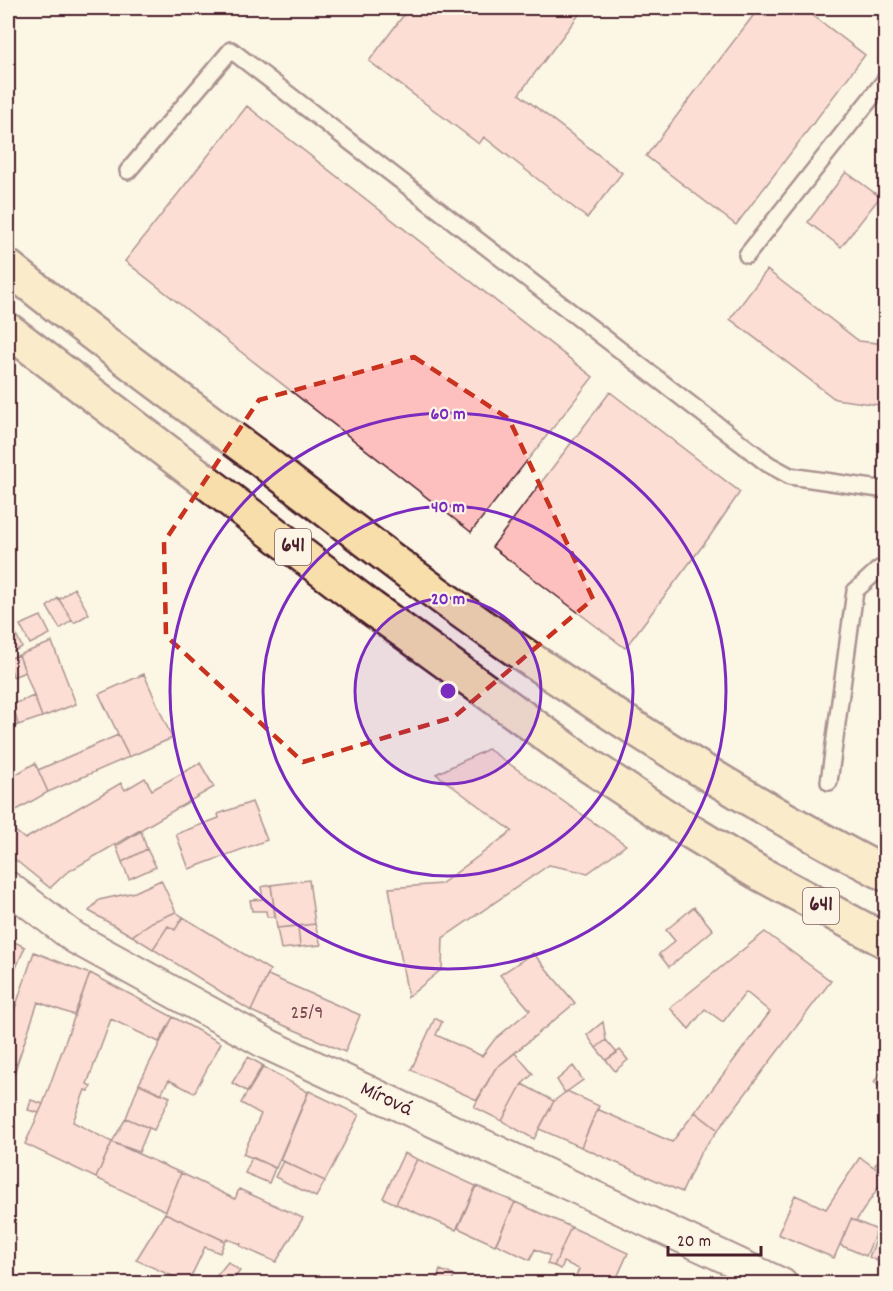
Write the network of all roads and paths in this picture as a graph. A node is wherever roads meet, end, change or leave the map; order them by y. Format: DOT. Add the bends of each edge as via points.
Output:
graph roads {
  1 [pos="885,79"];
  2 [pos="128,171"];
  3 [pos="747,255"];
  4 [pos="8,267"];
  5 [pos="8,330"];
  6 [pos="885,490"];
  7 [pos="885,570"];
  8 [pos="829,782"];
  9 [pos="885,874"];
  10 [pos="8,887"];
  11 [pos="885,940"];
  12 [pos="782,1284"];
  1 -- 3 [label="lane"];
  2 -- 6 [label="lane" via="231,50 768,464 790,476"];
  4 -- 9 [label="highway, 641" via="504,641 716,778"];
  5 -- 11 [label="highway, 641" via="370,607 581,760 757,872"];
  7 -- 8 [label="lane" via="879,569 855,591"];
  10 -- 12 [label="street, Mírová" via="75,938 269,1046"];
}
